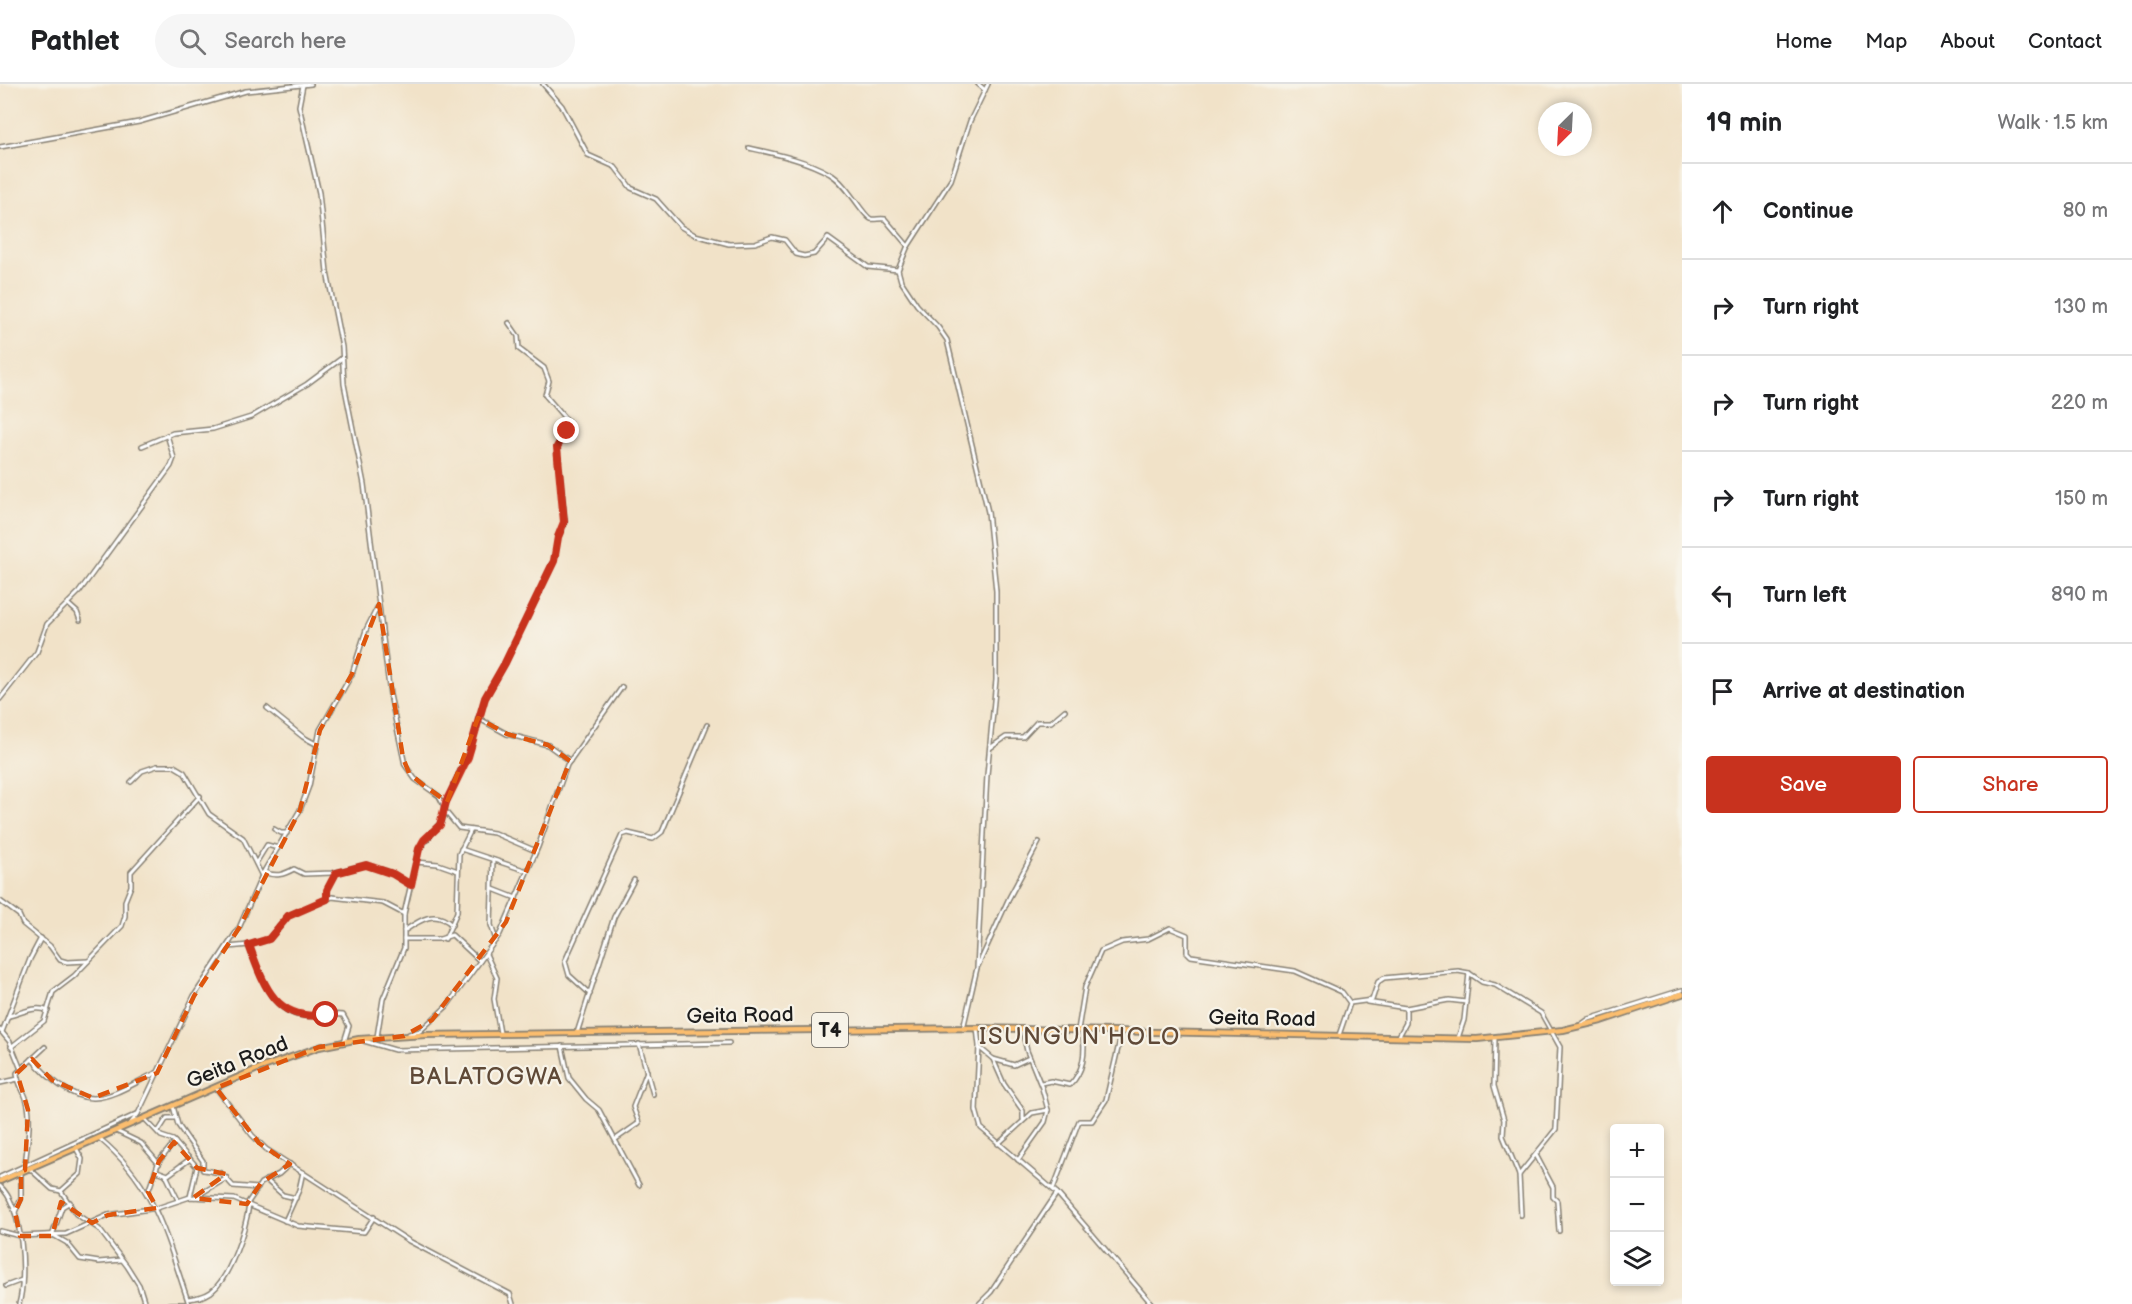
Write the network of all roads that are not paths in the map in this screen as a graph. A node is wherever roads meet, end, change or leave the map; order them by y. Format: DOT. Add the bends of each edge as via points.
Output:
graph roads {
  1 [pos="311,84"];
  2 [pos="543,84"];
  3 [pos="978,84"];
  4 [pos="988,84"];
  5 [pos="303,85"];
  6 [pos="985,90"];
  7 [pos="0,147"];
  8 [pos="749,148"];
  9 [pos="908,246"];
  10 [pos="898,270"];
  11 [pos="509,323"];
  12 [pos="343,357"];
  13 [pos="168,435"];
  14 [pos="142,446"];
  15 [pos="68,604"];
  16 [pos="379,604"];
  17 [pos="80,620"];
  18 [pos="622,687"];
  19 [pos="0,699"];
  20 [pos="267,708"];
  21 [pos="1065,710"];
  22 [pos="478,718"];
  23 [pos="707,725"];
  24 [pos="316,744"];
  25 [pos="990,748"];
  26 [pos="570,761"];
  27 [pos="131,782"];
  28 [pos="200,796"];
  29 [pos="445,809"];
  30 [pos="274,828"];
  31 [pos="471,830"];
  32 [pos="287,833"];
  33 [pos="1039,842"];
  34 [pos="278,848"];
  35 [pos="461,849"];
  36 [pos="536,851"];
  37 [pos="493,860"];
  38 [pos="256,862"];
  39 [pos="416,862"];
  40 [pos="458,871"];
  41 [pos="527,871"];
  42 [pos="336,873"];
  43 [pos="263,874"];
  44 [pos="634,880"];
  45 [pos="411,885"];
  46 [pos="492,888"];
  47 [pos="516,898"];
  48 [pos="327,899"];
  49 [pos="0,901"];
  50 [pos="404,914"];
  51 [pos="452,925"];
  52 [pos="404,931"];
  53 [pos="41,938"];
  54 [pos="404,939"];
  55 [pos="445,939"];
  56 [pos="496,940"];
  57 [pos="249,945"];
  58 [pos="228,947"];
  59 [pos="486,954"];
  60 [pos="88,961"];
  61 [pos="480,961"];
  62 [pos="977,968"];
  63 [pos="1469,973"];
  64 [pos="1682,992"];
  65 [pos="590,993"];
  66 [pos="1364,1002"];
  67 [pos="1466,1002"];
  68 [pos="1350,1003"];
  69 [pos="1406,1008"];
  70 [pos="48,1011"];
  71 [pos="9,1016"];
  72 [pos="977,1028"];
  73 [pos="963,1029"];
  74 [pos="1022,1029"];
  75 [pos="1080,1030"];
  76 [pos="1,1031"];
  77 [pos="1122,1031"];
  78 [pos="1552,1031"];
  79 [pos="498,1034"];
  80 [pos="576,1034"];
  81 [pos="404,1036"];
  82 [pos="1338,1036"];
  83 [pos="377,1037"];
  84 [pos="1398,1038"];
  85 [pos="1495,1038"];
  86 [pos="358,1039"];
  87 [pos="1456,1039"];
  88 [pos="344,1042"];
  89 [pos="729,1043"];
  90 [pos="639,1044"];
  91 [pos="562,1046"];
  92 [pos="11,1047"];
  93 [pos="45,1047"];
  94 [pos="979,1048"];
  95 [pos="1029,1058"];
  96 [pos="32,1059"];
  97 [pos="993,1059"];
  98 [pos="21,1067"];
  99 [pos="647,1071"];
  100 [pos="158,1073"];
  101 [pos="18,1079"];
  102 [pos="0,1083"];
  103 [pos="1040,1083"];
  104 [pos="216,1088"];
  105 [pos="653,1094"];
  106 [pos="173,1106"];
  107 [pos="1048,1110"];
  108 [pos="138,1114"];
  109 [pos="174,1118"];
  110 [pos="145,1119"];
  111 [pos="1023,1119"];
  112 [pos="129,1125"];
  113 [pos="115,1131"];
  114 [pos="158,1132"];
  115 [pos="99,1138"];
  116 [pos="616,1139"];
  117 [pos="175,1143"];
  118 [pos="998,1144"];
  119 [pos="76,1148"];
  120 [pos="1536,1155"];
  121 [pos="189,1159"];
  122 [pos="1018,1160"];
  123 [pos="159,1164"];
  124 [pos="290,1164"];
  125 [pos="27,1166"];
  126 [pos="197,1168"];
  127 [pos="203,1170"];
  128 [pos="157,1171"];
  129 [pos="21,1172"];
  130 [pos="303,1172"];
  131 [pos="1519,1175"];
  132 [pos="166,1176"];
  133 [pos="227,1178"];
  134 [pos="0,1179"];
  135 [pos="266,1180"];
  136 [pos="639,1185"];
  137 [pos="0,1186"];
  138 [pos="258,1188"];
  139 [pos="1053,1189"];
  140 [pos="61,1191"];
  141 [pos="148,1192"];
  142 [pos="1057,1193"];
  143 [pos="191,1197"];
  144 [pos="296,1198"];
  145 [pos="178,1200"];
  146 [pos="70,1202"];
  147 [pos="248,1205"];
  148 [pos="157,1208"];
  149 [pos="15,1212"];
  150 [pos="1521,1215"];
  151 [pos="374,1217"];
  152 [pos="285,1221"];
  153 [pos="92,1223"];
  154 [pos="0,1231"];
  155 [pos="1559,1231"];
  156 [pos="53,1235"];
  157 [pos="20,1236"];
  158 [pos="122,1260"];
  159 [pos="22,1280"];
  160 [pos="6,1286"];
  161 [pos="187,1299"];
  162 [pos="19,1304"];
  163 [pos="145,1304"];
  164 [pos="170,1304"];
  165 [pos="187,1304"];
  166 [pos="513,1304"];
  167 [pos="979,1304"];
  168 [pos="1152,1304"];
  1 -- 5 [label="street"];
  2 -- 10 [label="street" via="562,106 588,155 615,166 631,188 656,199 681,227 694,235 729,244 755,243 772,237 785,240 796,254 804,256 814,254 830,238 868,267"];
  3 -- 6 [label="street"];
  4 -- 6 [label="street"];
  5 -- 7 [label="street" via="246,91 139,122"];
  5 -- 12 [label="street" via="299,106 319,193 327,272"];
  6 -- 9 [label="street" via="951,180"];
  8 -- 9 [label="street" via="830,174 851,192 864,213 872,219 885,219"];
  9 -- 10 [label="street"];
  10 -- 25 [label="street" via="917,305 947,340 988,512 994,546 997,635"];
  11 -- 22 [label="street" via="518,336 519,349 544,368 549,381 545,395 569,423 557,450 564,522 551,570"];
  12 -- 13 [label="street" via="251,417 213,429"];
  12 -- 16 [label="street"];
  13 -- 14 [label="street"];
  13 -- 15 [label="street" via="174,458 171,466"];
  15 -- 17 [label="street"];
  15 -- 19 [label="street" via="45,628 37,652"];
  16 -- 24 [label="street" via="357,662"];
  16 -- 29 [label="street" via="390,694 405,765 415,779 439,796"];
  18 -- 26 [label="street"];
  20 -- 24 [label="street"];
  21 -- 25 [label="street" via="1051,722 1036,722 1023,736 1006,737"];
  22 -- 26 [label="street" via="507,734 548,745"];
  22 -- 29 [label="street" via="468,757"];
  23 -- 65 [label="street" via="662,832 653,839 622,835 565,961 568,975"];
  24 -- 32 [label="street" via="309,786"];
  25 -- 62 [label="street"];
  26 -- 36 [label="street"];
  27 -- 28 [label="street" via="142,771 174,766 184,772"];
  28 -- 38 [label="street" via="214,819 243,838"];
  28 -- 60 [label="street" via="131,872 124,921"];
  29 -- 31 [label="street" via="459,828"];
  29 -- 39 [label="street" via="440,825 422,843"];
  30 -- 32 [label="street"];
  31 -- 35 [label="street"];
  31 -- 36 [label="street" via="494,833"];
  32 -- 34 [label="street"];
  33 -- 62 [label="street"];
  34 -- 38 [label="street" via="267,844"];
  34 -- 43 [label="street"];
  35 -- 37 [label="street"];
  35 -- 40 [label="street"];
  36 -- 41 [label="street"];
  37 -- 41 [label="street"];
  37 -- 46 [label="street"];
  38 -- 43 [label="street"];
  39 -- 40 [label="street"];
  39 -- 45 [label="street"];
  40 -- 51 [label="street" via="457,912"];
  41 -- 47 [label="street"];
  42 -- 43 [label="street" via="304,874 294,869 285,874"];
  42 -- 45 [label="street" via="366,865"];
  42 -- 48 [label="street"];
  43 -- 58 [label="street"];
  44 -- 65 [label="street" via="614,917"];
  45 -- 50 [label="street"];
  46 -- 47 [label="street"];
  46 -- 56 [label="street" via="491,925"];
  47 -- 56 [label="street"];
  48 -- 50 [label="street" via="362,898"];
  48 -- 57 [label="street" via="288,916 269,939"];
  49 -- 53 [label="street"];
  50 -- 52 [label="street"];
  51 -- 52 [label="street" via="428,916"];
  51 -- 55 [label="street"];
  52 -- 54 [label="street"];
  53 -- 60 [label="street" via="60,960"];
  53 -- 71 [label="street"];
  54 -- 55 [label="street"];
  54 -- 83 [label="street" via="401,960 383,999"];
  55 -- 61 [label="street" via="452,935"];
  56 -- 59 [label="street"];
  57 -- 58 [label="street"];
  57 -- 88 [label="street" via="261,976 283,1008 304,1016 343,1015 349,1026"];
  58 -- 100 [label="street" via="194,996"];
  59 -- 61 [label="street"];
  59 -- 79 [label="street" via="497,978 494,999"];
  60 -- 70 [label="street" via="53,992"];
  61 -- 81 [label="street" via="447,1006 420,1031"];
  62 -- 73 [label="street"];
  63 -- 66 [label="street" via="1384,978 1378,982 1374,998"];
  63 -- 67 [label="street"];
  63 -- 78 [label="street" via="1541,1013"];
  64 -- 78 [label="highway, Geita Road / T4" via="1580,1026"];
  65 -- 80 [label="street"];
  66 -- 68 [label="street"];
  66 -- 69 [label="street"];
  67 -- 69 [label="street" via="1449,1000"];
  67 -- 87 [label="street" via="1460,1037"];
  68 -- 75 [label="street" via="1341,992 1295,971 1191,956 1184,933 1166,928 1149,939 1106,947 1098,954 1085,987"];
  68 -- 82 [label="street"];
  69 -- 84 [label="street" via="1404,1030"];
  70 -- 71 [label="street" via="24,1010"];
  70 -- 92 [label="street" via="44,1021"];
  71 -- 76 [label="street"];
  72 -- 73 [label="highway, Geita Road / T4"];
  72 -- 74 [label="highway, Geita Road / T4"];
  72 -- 94 [label="street"];
  73 -- 80 [label="highway, Geita Road / T4"];
  74 -- 75 [label="highway, Geita Road / T4"];
  74 -- 95 [label="street"];
  75 -- 77 [label="highway, Geita Road / T4"];
  75 -- 103 [label="street" via="1083,1061 1073,1082"];
  76 -- 92 [label="street"];
  77 -- 82 [label="highway, Geita Road / T4"];
  77 -- 139 [label="street" via="1106,1100 1092,1121 1078,1121"];
  78 -- 85 [label="highway, Geita Road / T4"];
  78 -- 120 [label="street" via="1560,1047 1557,1127"];
  79 -- 80 [label="highway, Geita Road / T4"];
  79 -- 81 [label="highway, Geita Road / T4"];
  81 -- 83 [label="highway, Geita Road / T4"];
  82 -- 84 [label="highway, Geita Road / T4"];
  83 -- 86 [label="highway, Geita Road / T4"];
  84 -- 87 [label="highway, Geita Road / T4"];
  85 -- 87 [label="highway, Geita Road / T4"];
  85 -- 131 [label="street" via="1494,1086 1504,1120 1503,1136"];
  86 -- 88 [label="highway, Geita Road / T4"];
  86 -- 91 [label="street" via="394,1050"];
  88 -- 104 [label="highway, Geita Road / T4" via="255,1070"];
  89 -- 90 [label="street"];
  90 -- 91 [label="street"];
  90 -- 99 [label="street"];
  91 -- 116 [label="street" via="569,1078 599,1110"];
  92 -- 98 [label="street"];
  93 -- 96 [label="street"];
  94 -- 97 [label="street"];
  94 -- 118 [label="street" via="977,1116 981,1128"];
  95 -- 97 [label="street" via="1014,1065"];
  95 -- 103 [label="street"];
  96 -- 98 [label="street"];
  96 -- 100 [label="street" via="52,1080 93,1098"];
  97 -- 111 [label="street" via="1023,1111"];
  98 -- 101 [label="street"];
  99 -- 105 [label="street"];
  99 -- 116 [label="street" via="633,1107 639,1123"];
  100 -- 108 [label="street"];
  101 -- 102 [label="street"];
  101 -- 125 [label="street" via="28,1110"];
  103 -- 107 [label="street"];
  104 -- 106 [label="highway, Geita Road / T4"];
  104 -- 124 [label="street" via="259,1143"];
  106 -- 109 [label="street"];
  106 -- 110 [label="highway, Geita Road / T4"];
  107 -- 111 [label="street" via="1039,1110"];
  107 -- 122 [label="street" via="1045,1122"];
  108 -- 112 [label="street"];
  108 -- 125 [label="street"];
  109 -- 114 [label="street" via="167,1118"];
  109 -- 127 [label="street" via="201,1157"];
  110 -- 112 [label="highway, Geita Road / T4"];
  110 -- 114 [label="street"];
  111 -- 118 [label="street"];
  112 -- 113 [label="highway, Geita Road / T4"];
  113 -- 115 [label="highway, Geita Road / T4"];
  113 -- 123 [label="street" via="141,1143"];
  114 -- 117 [label="street"];
  115 -- 119 [label="highway, Geita Road / T4"];
  115 -- 141 [label="street" via="120,1156"];
  116 -- 136 [label="street"];
  117 -- 121 [label="street"];
  117 -- 123 [label="street"];
  118 -- 122 [label="street"];
  119 -- 125 [label="highway, Geita Road / T4"];
  119 -- 140 [label="street" via="82,1159 81,1171"];
  120 -- 131 [label="street"];
  120 -- 155 [label="street" via="1557,1201"];
  121 -- 126 [label="street"];
  121 -- 132 [label="street"];
  122 -- 139 [label="street"];
  123 -- 128 [label="street"];
  124 -- 130 [label="street"];
  124 -- 135 [label="street"];
  125 -- 129 [label="highway, Geita Road / T4"];
  125 -- 134 [label="street"];
  125 -- 140 [label="street" via="52,1189"];
  126 -- 127 [label="street"];
  126 -- 143 [label="street"];
  127 -- 133 [label="street"];
  128 -- 132 [label="street"];
  128 -- 141 [label="street"];
  129 -- 134 [label="highway, Geita Road / T4"];
  129 -- 149 [label="street" via="21,1199"];
  130 -- 144 [label="street"];
  130 -- 151 [label="street"];
  131 -- 150 [label="street"];
  132 -- 145 [label="street"];
  133 -- 138 [label="street" via="233,1186"];
  133 -- 143 [label="street"];
  135 -- 138 [label="street"];
  135 -- 144 [label="street" via="283,1195"];
  137 -- 149 [label="street"];
  138 -- 147 [label="street"];
  139 -- 142 [label="street"];
  140 -- 146 [label="street"];
  141 -- 148 [label="street"];
  142 -- 167 [label="street"];
  142 -- 168 [label="street"];
  143 -- 145 [label="street"];
  143 -- 147 [label="street" via="230,1199"];
  144 -- 152 [label="street"];
  145 -- 148 [label="street"];
  146 -- 153 [label="street" via="76,1214"];
  146 -- 156 [label="street" via="62,1207"];
  147 -- 152 [label="street"];
  147 -- 161 [label="street" via="239,1247 215,1289"];
  148 -- 153 [label="street" via="108,1215"];
  148 -- 161 [label="street"];
  149 -- 157 [label="street"];
  151 -- 152 [label="street" via="362,1233"];
  151 -- 166 [label="street" via="408,1241 510,1294"];
  153 -- 156 [label="street" via="73,1232"];
  153 -- 158 [label="street"];
  154 -- 157 [label="street"];
  156 -- 157 [label="street"];
  156 -- 158 [label="street" via="67,1243 80,1259"];
  157 -- 159 [label="street"];
  158 -- 163 [label="street" via="139,1285"];
  159 -- 160 [label="street"];
  159 -- 162 [label="street"];
  161 -- 165 [label="street"];
  164 -- 165 [label="street"];
}
